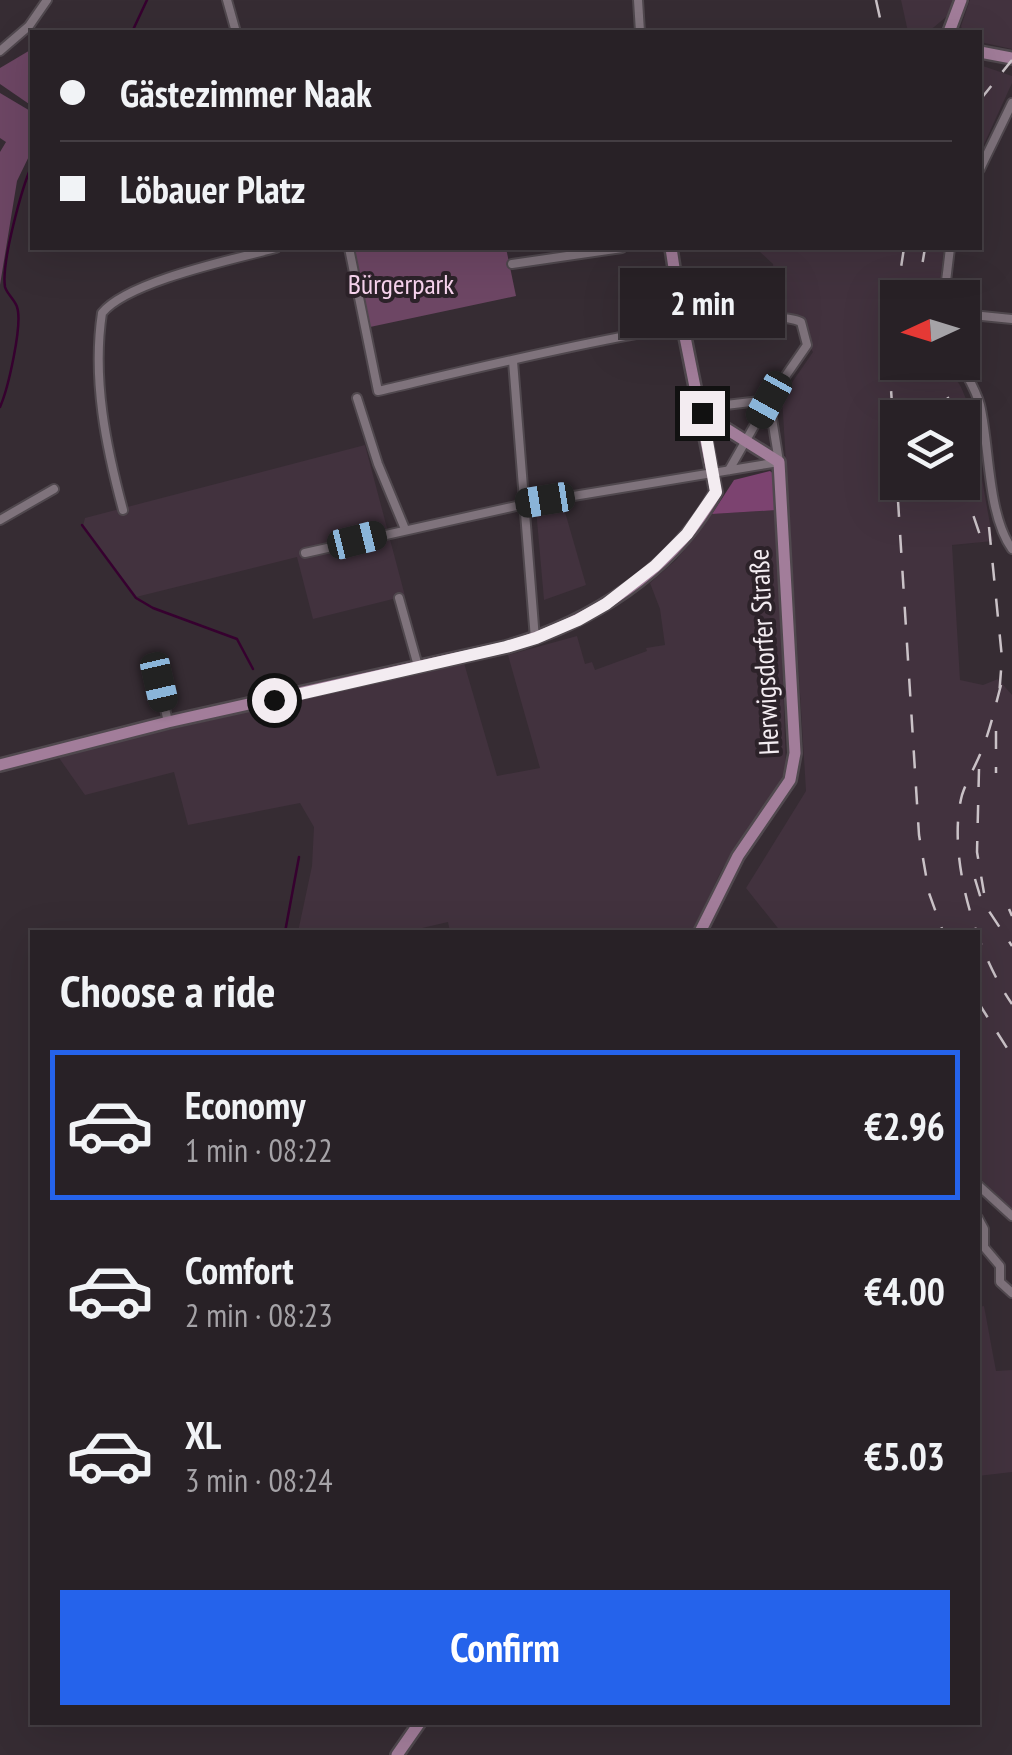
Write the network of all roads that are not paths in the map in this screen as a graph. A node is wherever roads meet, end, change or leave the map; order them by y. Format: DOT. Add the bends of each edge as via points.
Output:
graph roads {
  1 [pos="47,0"];
  2 [pos="227,0"];
  3 [pos="638,0"];
  4 [pos="961,0"];
  5 [pos="235,30"];
  6 [pos="640,30"];
  7 [pos="950,30"];
  8 [pos="0,50"];
  9 [pos="982,52"];
  10 [pos="1012,58"];
  11 [pos="1012,104"];
  12 [pos="982,165"];
  13 [pos="269,250"];
  14 [pos="349,250"];
  15 [pos="608,250"];
  16 [pos="671,250"];
  17 [pos="950,250"];
  18 [pos="512,264"];
  19 [pos="946,280"];
  20 [pos="980,316"];
  21 [pos="1012,319"];
  22 [pos="683,327"];
  23 [pos="513,361"];
  24 [pos="969,380"];
  25 [pos="357,398"];
  26 [pos="769,400"];
  27 [pos="701,411"];
  28 [pos="746,441"];
  29 [pos="779,462"];
  30 [pos="729,470"];
  31 [pos="714,472"];
  32 [pos="54,489"];
  33 [pos="0,504"];
  34 [pos="524,504"];
  35 [pos="123,510"];
  36 [pos="3,517"];
  37 [pos="406,529"];
  38 [pos="1012,549"];
  39 [pos="305,553"];
  40 [pos="400,598"];
  41 [pos="536,638"];
  42 [pos="418,666"];
  43 [pos="159,682"];
  44 [pos="168,722"];
  45 [pos="0,765"];
  46 [pos="701,930"];
  47 [pos="980,1187"];
  48 [pos="1012,1216"];
  49 [pos="980,1222"];
  50 [pos="1012,1293"];
  51 [pos="418,1725"];
  52 [pos="398,1755"];
  1 -- 8 [label="street"];
  2 -- 5 [label="street"];
  3 -- 6 [label="street"];
  4 -- 7 [label="main road"];
  9 -- 10 [label="main road"];
  11 -- 12 [label="street"];
  13 -- 35 [label="street" via="150,285 102,313 100,398"];
  14 -- 23 [label="street" via="378,391"];
  15 -- 18 [label="street"];
  16 -- 22 [label="main road"];
  17 -- 19 [label="street"];
  20 -- 21 [label="street"];
  22 -- 23 [label="street"];
  22 -- 26 [label="street" via="770,316 801,322 808,344"];
  22 -- 27 [label="main road"];
  23 -- 34 [label="street"];
  24 -- 38 [label="street" via="980,404 998,515"];
  25 -- 37 [label="street"];
  26 -- 27 [label="street"];
  26 -- 28 [label="street"];
  26 -- 29 [label="street"];
  27 -- 28 [label="main road"];
  27 -- 31 [label="main road"];
  28 -- 29 [label="main road"];
  28 -- 30 [label="street"];
  29 -- 30 [label="street"];
  29 -- 46 [label="main road, Herwigsdorfer Straße" via="795,763"];
  30 -- 31 [label="street"];
  31 -- 34 [label="street"];
  31 -- 41 [label="main road" via="710,502 655,566 606,604"];
  32 -- 36 [label="street"];
  33 -- 36 [label="street"];
  34 -- 37 [label="street"];
  34 -- 41 [label="street"];
  37 -- 39 [label="street"];
  40 -- 42 [label="street"];
  41 -- 42 [label="main road"];
  42 -- 44 [label="main road"];
  43 -- 44 [label="street"];
  44 -- 45 [label="main road"];
  47 -- 48 [label="street"];
  49 -- 50 [label="street" via="984,1247"];
  51 -- 52 [label="main road"];
}
